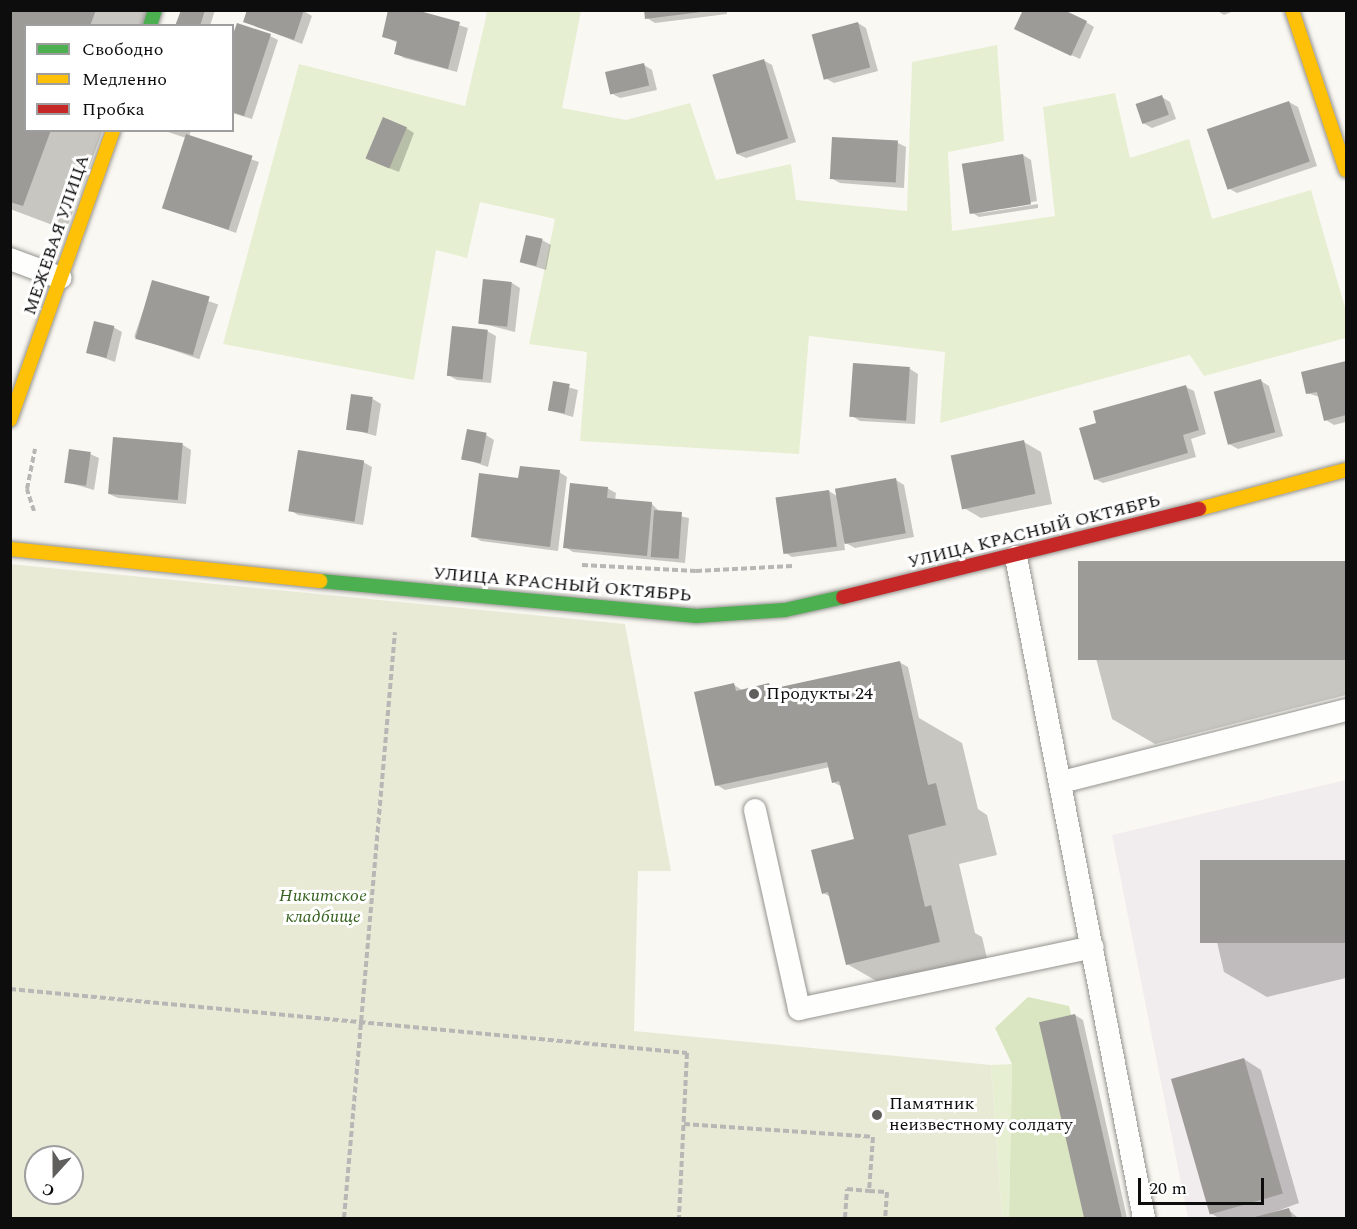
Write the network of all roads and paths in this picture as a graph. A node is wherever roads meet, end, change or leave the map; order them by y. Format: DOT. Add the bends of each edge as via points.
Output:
graph roads {
  1 [pos="1294,12"];
  2 [pos="112,132"];
  3 [pos="1347,170"];
  4 [pos="10,260"];
  5 [pos="61,278"];
  6 [pos="17,384"];
  7 [pos="10,420"];
  8 [pos="1347,470"];
  9 [pos="33,511"];
  10 [pos="45,512"];
  11 [pos="10,548"];
  12 [pos="1016,557"];
  13 [pos="577,565"];
  14 [pos="800,566"];
  15 [pos="395,632"];
  16 [pos="1347,710"];
  17 [pos="1062,782"];
  18 [pos="755,810"];
  19 [pos="1093,947"];
  20 [pos="10,989"];
  21 [pos="361,1023"];
  22 [pos="684,1124"];
  23 [pos="869,1191"];
  24 [pos="344,1218"];
  25 [pos="680,1218"];
  26 [pos="845,1218"];
  27 [pos="885,1218"];
  28 [pos="1144,1218"];
  1 -- 3 [label="main road"];
  2 -- 5 [label="main road, МЕЖЕВАЯ УЛИЦА"];
  4 -- 5 [label="lane"];
  5 -- 6 [label="main road, МЕЖЕВАЯ УЛИЦА"];
  6 -- 7 [label="main road, МЕЖЕВАЯ УЛИЦА"];
  8 -- 12 [label="main road, УЛИЦА КРАСНЫЙ ОКТЯБРЬ"];
  9 -- 10 [label="path"];
  11 -- 12 [label="main road, УЛИЦА КРАСНЫЙ ОКТЯБРЬ" via="696,616 785,610"];
  12 -- 17 [label="lane"];
  13 -- 14 [label="path" via="696,571"];
  15 -- 21 [label="path"];
  16 -- 17 [label="lane"];
  17 -- 19 [label="lane"];
  18 -- 19 [label="lane" via="799,1009"];
  19 -- 28 [label="lane"];
  20 -- 21 [label="path"];
  21 -- 22 [label="path" via="687,1053"];
  21 -- 24 [label="path"];
  22 -- 23 [label="path" via="873,1137"];
  22 -- 25 [label="path"];
  23 -- 26 [label="path" via="847,1189"];
  23 -- 27 [label="path" via="887,1192"];
}
